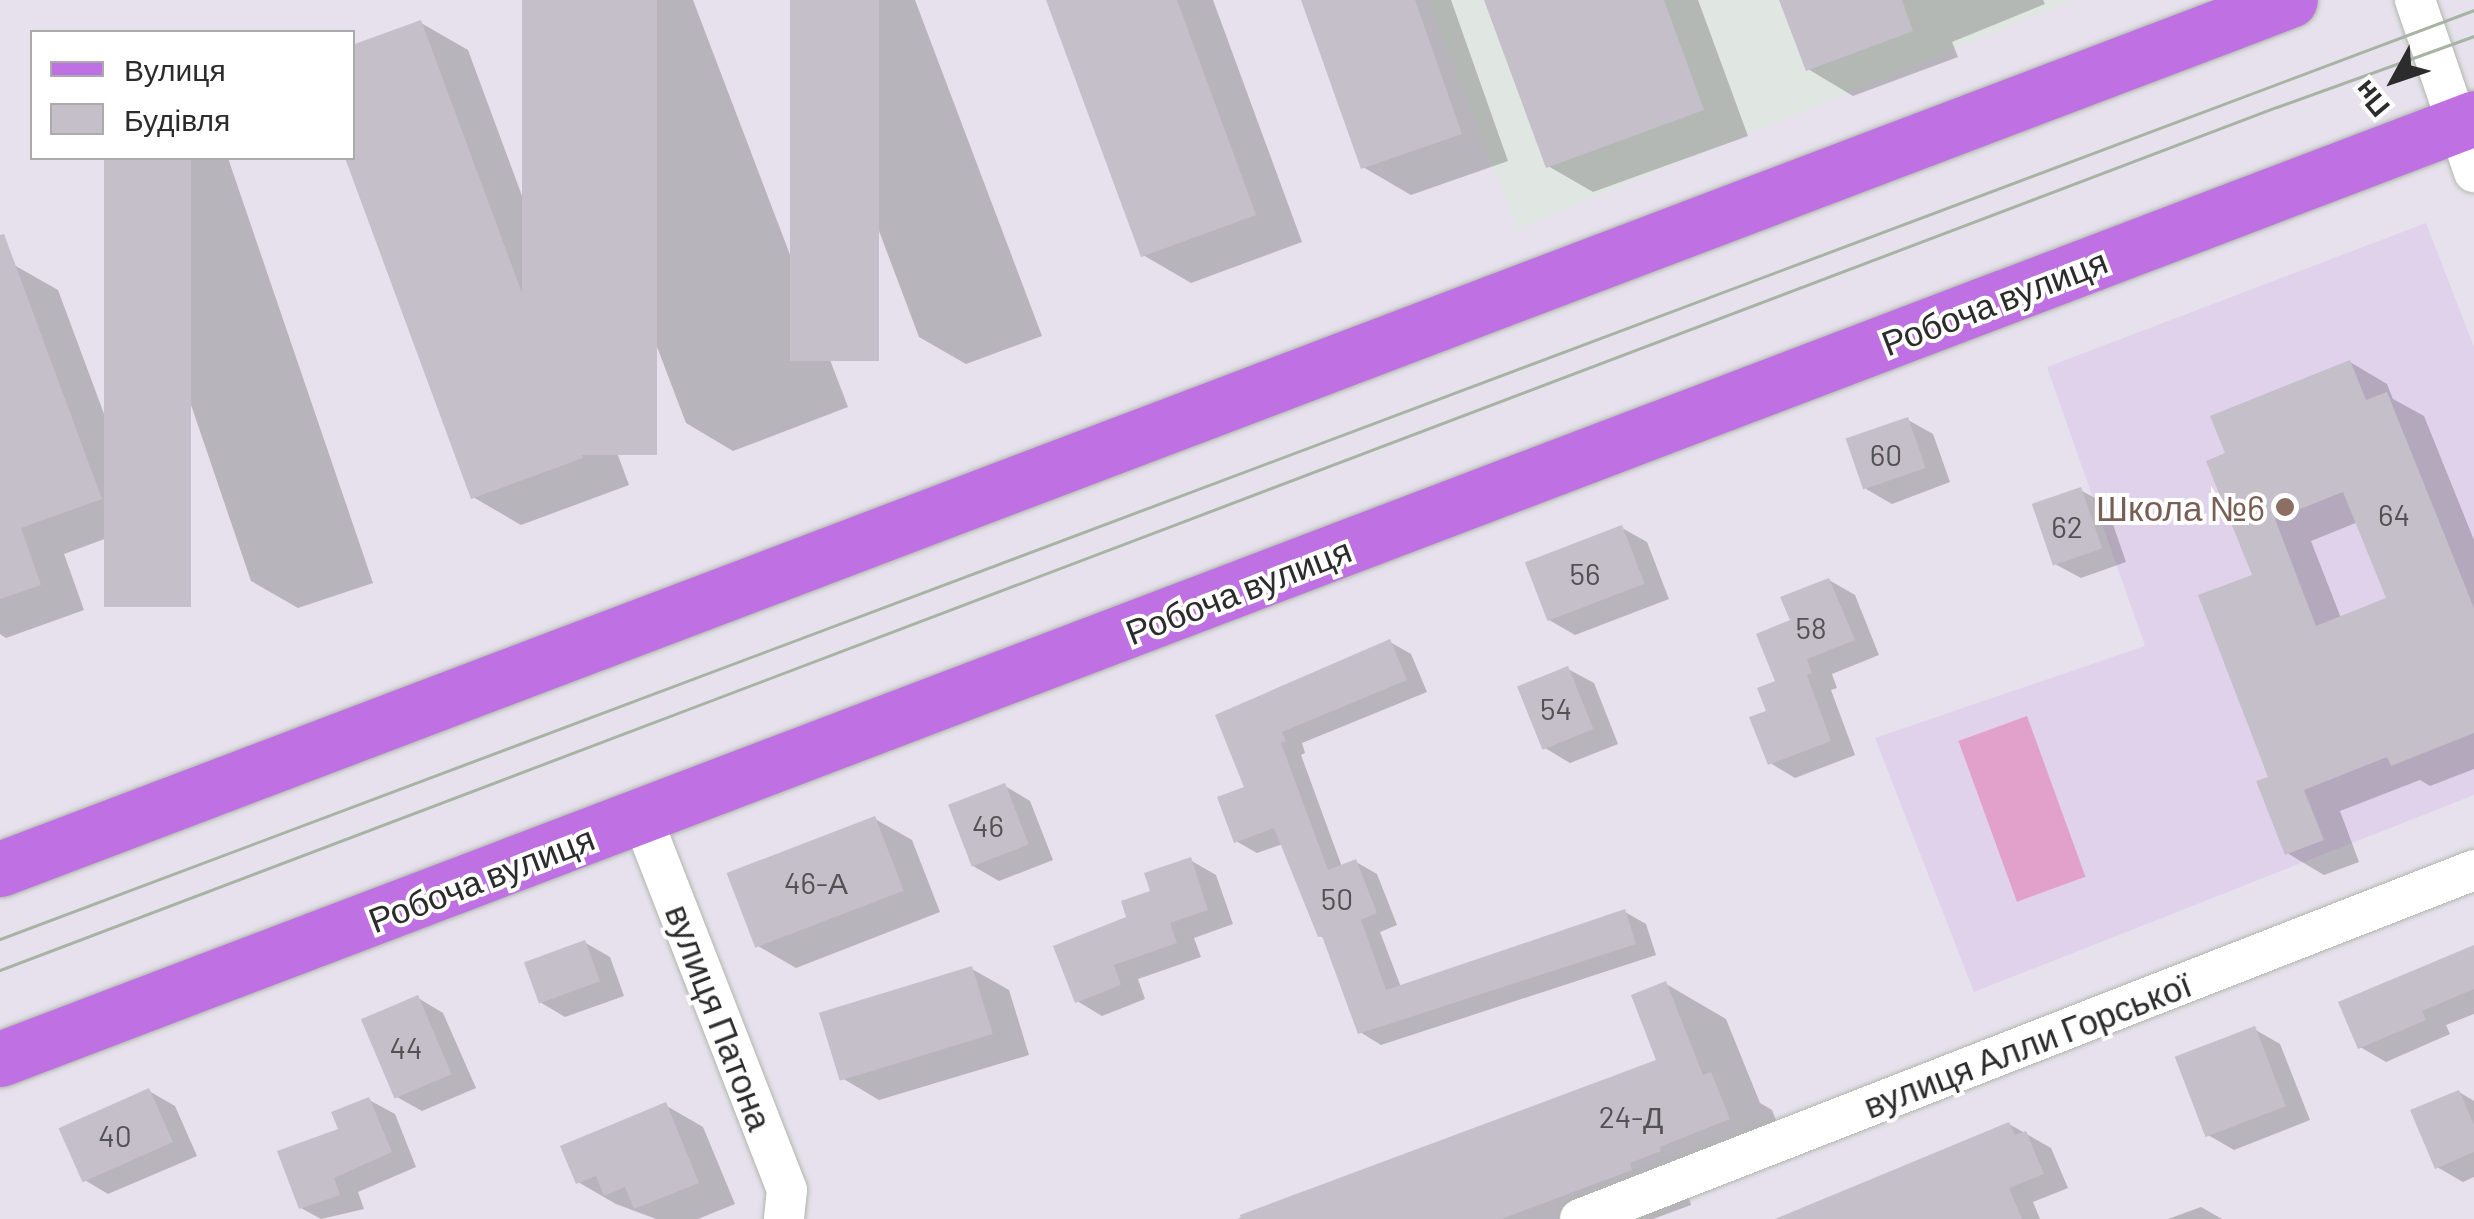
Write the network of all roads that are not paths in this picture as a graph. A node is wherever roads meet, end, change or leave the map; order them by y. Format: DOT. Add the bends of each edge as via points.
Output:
graph roads {
  1 [pos="2290,0"];
  2 [pos="2415,0"];
  3 [pos="2468,138"];
  4 [pos="642,818"];
  5 [pos="0,869"];
  6 [pos="2474,870"];
  7 [pos="0,1058"];
  8 [pos="784,1219"];
  9 [pos="1580,1219"];
  1 -- 5 [label="main road"];
  2 -- 3 [label="street"];
  3 -- 4 [label="main road, Робоча вулиця"];
  4 -- 7 [label="main road, Робоча вулиця"];
  4 -- 8 [label="street, вулиця Патона" via="787,1190"];
  6 -- 9 [label="street, вулиця Алли Горської"];
}
